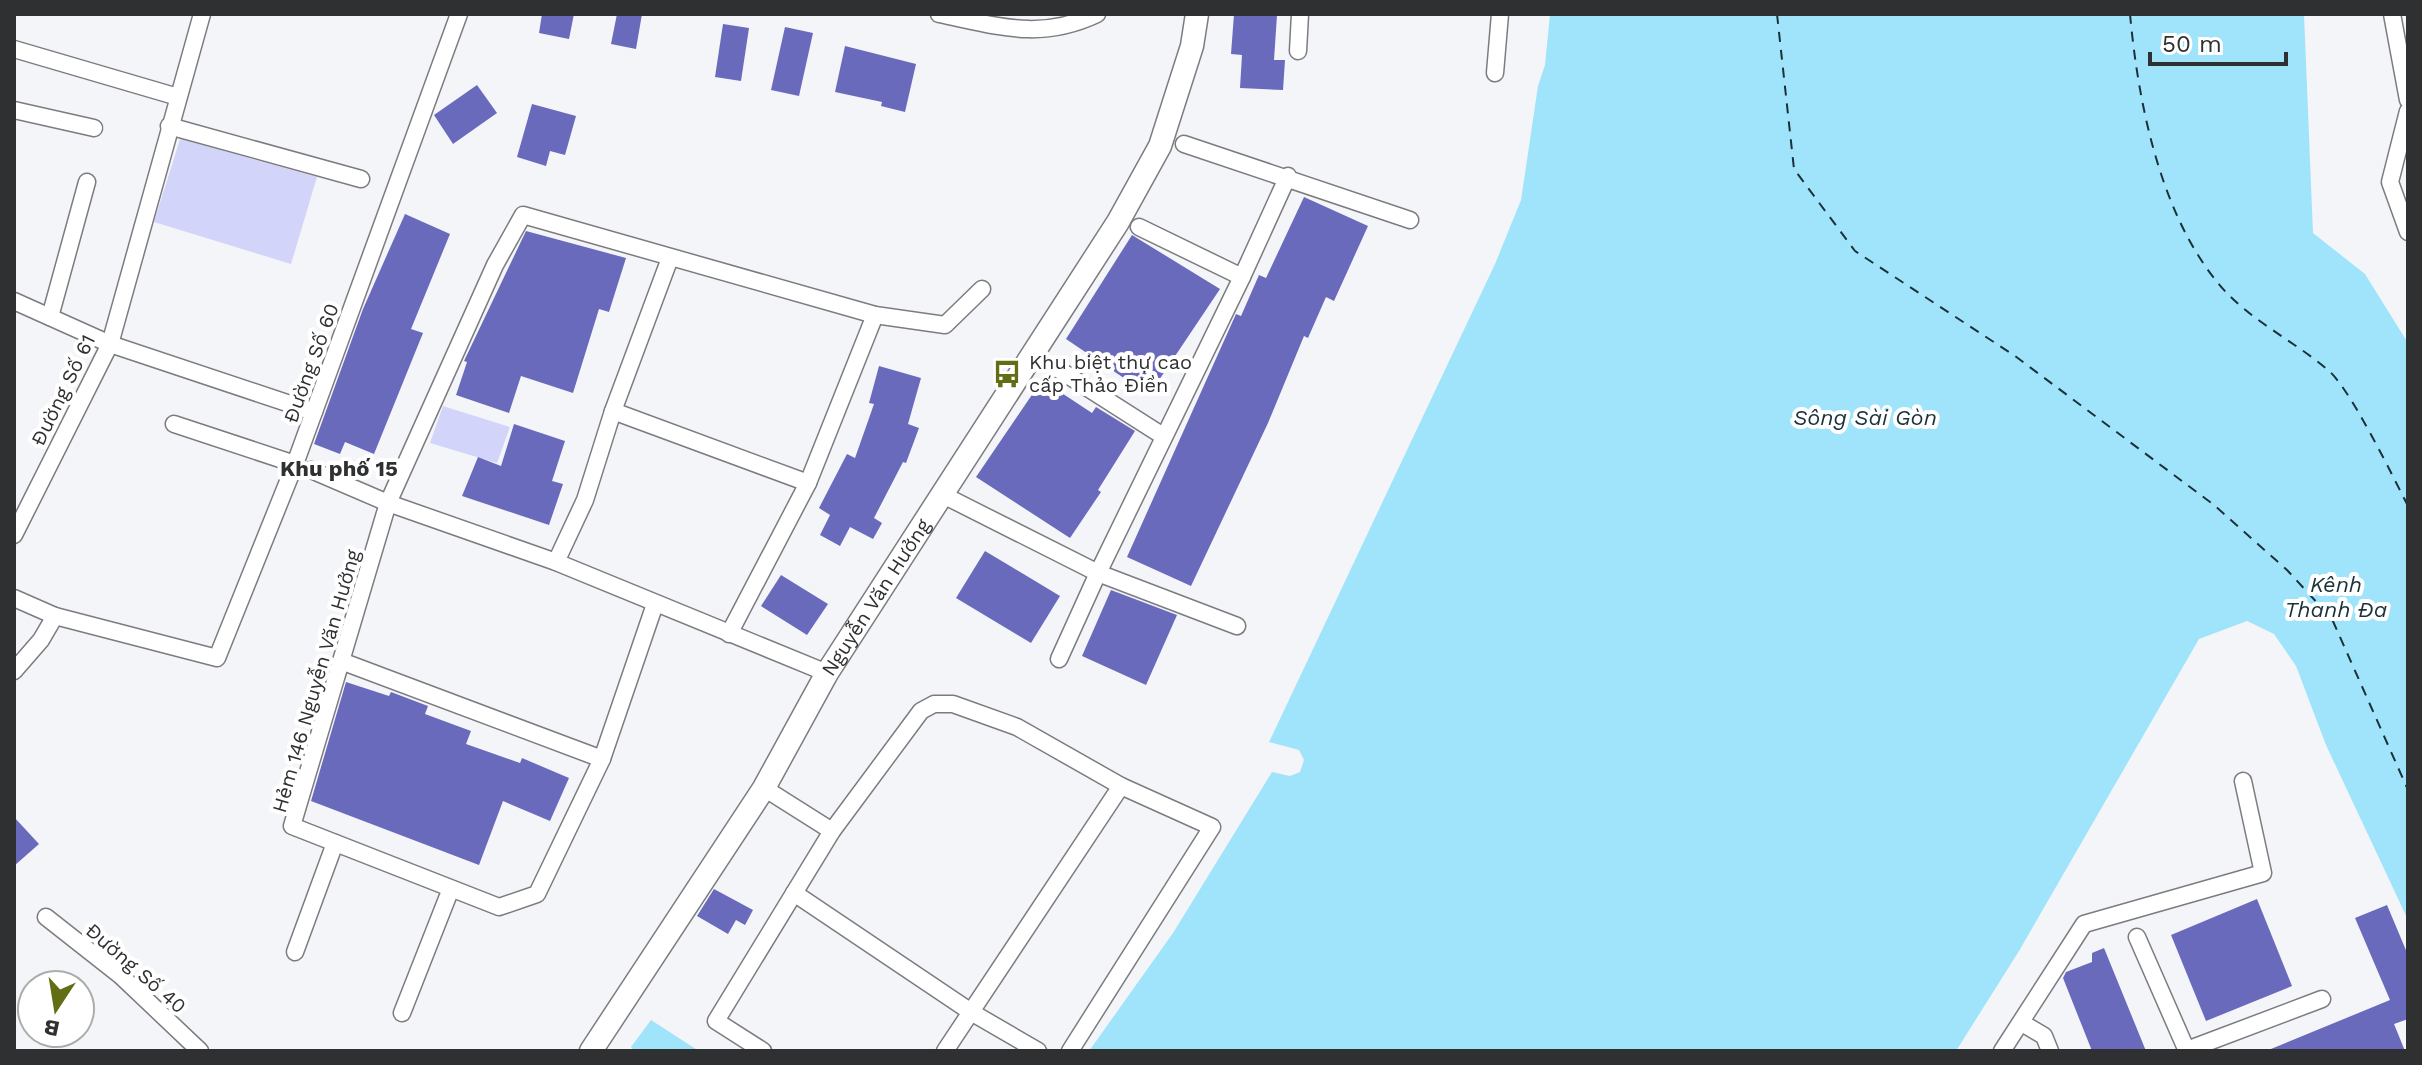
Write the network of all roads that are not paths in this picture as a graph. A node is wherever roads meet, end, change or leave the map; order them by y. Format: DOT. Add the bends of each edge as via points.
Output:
graph roads {
  1 [pos="202,14"];
  2 [pos="459,14"];
  3 [pos="939,14"];
  4 [pos="1097,14"];
  5 [pos="1197,14"];
  6 [pos="1300,14"];
  7 [pos="1500,14"];
  8 [pos="2392,14"];
  9 [pos="14,49"];
  10 [pos="1298,51"];
  11 [pos="1495,73"];
  12 [pos="178,97"];
  13 [pos="2408,100"];
  14 [pos="14,110"];
  15 [pos="2408,111"];
  16 [pos="169,126"];
  17 [pos="94,128"];
  18 [pos="1184,144"];
  19 [pos="1288,176"];
  20 [pos="361,179"];
  21 [pos="87,182"];
  22 [pos="1410,220"];
  23 [pos="1139,227"];
  24 [pos="2408,232"];
  25 [pos="670,258"];
  26 [pos="1242,277"];
  27 [pos="982,289"];
  28 [pos="14,301"];
  29 [pos="875,315"];
  30 [pos="50,317"];
  31 [pos="110,344"];
  32 [pos="1058,369"];
  33 [pos="613,411"];
  34 [pos="314,412"];
  35 [pos="174,424"];
  36 [pos="1163,436"];
  37 [pos="303,467"];
  38 [pos="808,483"];
  39 [pos="943,495"];
  40 [pos="388,503"];
  41 [pos="14,535"];
  42 [pos="556,562"];
  43 [pos="1098,573"];
  44 [pos="14,598"];
  45 [pos="655,604"];
  46 [pos="55,616"];
  47 [pos="1237,626"];
  48 [pos="729,634"];
  49 [pos="1059,659"];
  50 [pos="341,661"];
  51 [pos="14,671"];
  52 [pos="827,673"];
  53 [pos="602,759"];
  54 [pos="2243,781"];
  55 [pos="1121,786"];
  56 [pos="764,788"];
  57 [pos="832,831"];
  58 [pos="335,843"];
  59 [pos="450,891"];
  60 [pos="794,893"];
  61 [pos="46,917"];
  62 [pos="2137,937"];
  63 [pos="295,952"];
  64 [pos="2322,999"];
  65 [pos="971,1012"];
  66 [pos="402,1013"];
  67 [pos="2022,1023"];
  68 [pos="2187,1050"];
  69 [pos="200,1051"];
  70 [pos="591,1051"];
  71 [pos="763,1051"];
  72 [pos="945,1051"];
  73 [pos="1038,1051"];
  74 [pos="1070,1051"];
  75 [pos="2002,1051"];
  76 [pos="2050,1051"];
  1 -- 12 [label="street, Đường Số 61"];
  2 -- 34 [label="street, Đường Số 60"];
  3 -- 4 [label="street" via="1016,30 1052,30"];
  5 -- 39 [label="main road, Nguyễn Văn Hưởng" via="1161,144 1118,222"];
  6 -- 10 [label="street"];
  7 -- 11 [label="street"];
  8 -- 13 [label="street"];
  9 -- 12 [label="street"];
  12 -- 16 [label="street, Đường Số 61"];
  14 -- 17 [label="street"];
  15 -- 24 [label="street" via="2390,182"];
  16 -- 20 [label="street"];
  16 -- 31 [label="street, Đường Số 61"];
  18 -- 19 [label="street"];
  19 -- 22 [label="street"];
  19 -- 26 [label="street"];
  21 -- 30 [label="street"];
  23 -- 26 [label="street"];
  25 -- 29 [label="street, Hẻm 146 Nguyễn Văn Hưởng"];
  25 -- 33 [label="street"];
  25 -- 40 [label="street, Hẻm 146 Nguyễn Văn Hưởng" via="523,215 495,265"];
  26 -- 36 [label="street"];
  27 -- 29 [label="street, Hẻm 146 Nguyễn Văn Hưởng" via="945,325"];
  28 -- 30 [label="street"];
  29 -- 38 [label="street"];
  30 -- 31 [label="street"];
  31 -- 34 [label="street"];
  31 -- 41 [label="street, Đường Số 61"];
  32 -- 36 [label="street"];
  33 -- 38 [label="street"];
  33 -- 42 [label="street" via="585,500"];
  34 -- 37 [label="street, Đường Số 60"];
  35 -- 37 [label="street"];
  36 -- 43 [label="street"];
  37 -- 40 [label="street"];
  37 -- 46 [label="street, Đường Số 60" via="217,658"];
  38 -- 48 [label="street"];
  39 -- 43 [label="street"];
  39 -- 52 [label="main road, Nguyễn Văn Hưởng"];
  40 -- 42 [label="street"];
  40 -- 50 [label="street, Hẻm 146 Nguyễn Văn Hưởng"];
  42 -- 45 [label="street"];
  43 -- 47 [label="street"];
  43 -- 49 [label="street"];
  44 -- 46 [label="street, Đường Số 60"];
  45 -- 48 [label="street"];
  45 -- 53 [label="street, Hẻm 146 Nguyễn Văn Hưởng"];
  46 -- 51 [label="street"];
  48 -- 52 [label="street"];
  50 -- 53 [label="street"];
  50 -- 58 [label="street, Hẻm 146 Nguyễn Văn Hưởng" via="292,826"];
  52 -- 56 [label="main road, Nguyễn Văn Hưởng"];
  53 -- 59 [label="street, Hẻm 146 Nguyễn Văn Hưởng" via="537,894 499,907"];
  54 -- 67 [label="street" via="2263,873 2084,924"];
  55 -- 57 [label="street" via="1017,727 953,704 934,704 921,711"];
  55 -- 65 [label="street"];
  55 -- 74 [label="street" via="1212,827"];
  56 -- 57 [label="street"];
  56 -- 70 [label="main road, Nguyễn Văn Hưởng"];
  57 -- 60 [label="street"];
  58 -- 59 [label="street, Hẻm 146 Nguyễn Văn Hưởng"];
  58 -- 63 [label="street"];
  59 -- 66 [label="street"];
  60 -- 65 [label="street"];
  60 -- 71 [label="street" via="716,1021"];
  61 -- 69 [label="street, Đường Số 40" via="121,976"];
  62 -- 68 [label="street"];
  64 -- 68 [label="street"];
  65 -- 72 [label="street"];
  65 -- 73 [label="street"];
  67 -- 75 [label="street"];
  67 -- 76 [label="street" via="2044,1036"];
}
